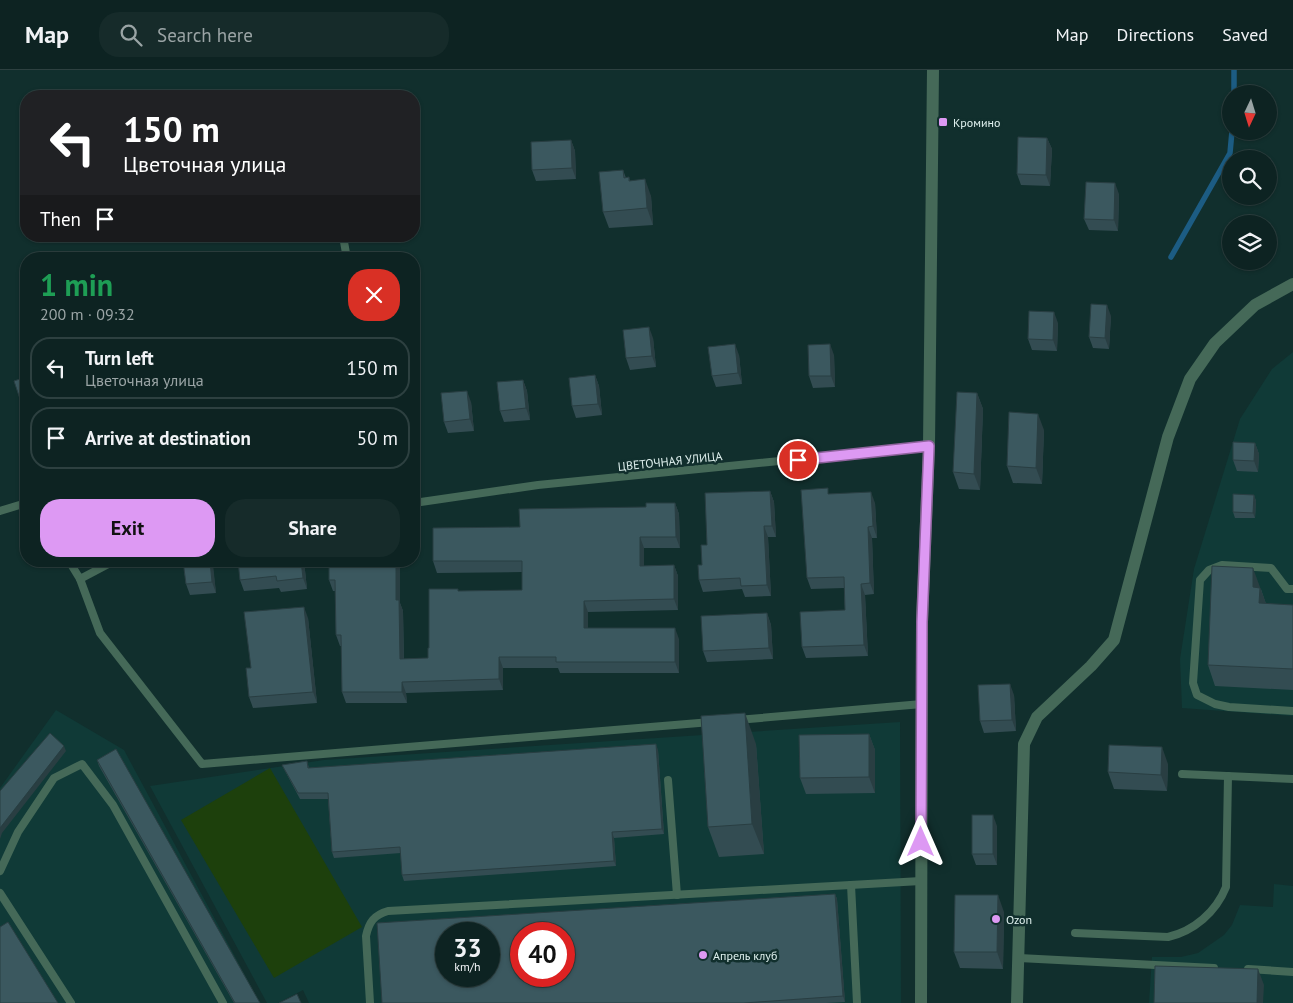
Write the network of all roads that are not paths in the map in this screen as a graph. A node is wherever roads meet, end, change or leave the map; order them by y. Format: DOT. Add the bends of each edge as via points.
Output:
graph roads {
  1 [pos="933,70"];
  2 [pos="1293,284"];
  3 [pos="929,446"];
  4 [pos="420,502"];
  5 [pos="20,505"];
  6 [pos="0,511"];
  7 [pos="73,567"];
  8 [pos="103,567"];
  9 [pos="80,579"];
  10 [pos="1293,589"];
  11 [pos="922,704"];
  12 [pos="1293,711"];
  13 [pos="725,721"];
  14 [pos="715,722"];
  15 [pos="1182,774"];
  16 [pos="1228,776"];
  17 [pos="1293,779"];
  18 [pos="668,780"];
  19 [pos="0,871"];
  20 [pos="921,881"];
  21 [pos="850,885"];
  22 [pos="0,893"];
  23 [pos="677,895"];
  24 [pos="1075,933"];
  25 [pos="1019,958"];
  26 [pos="1227,968"];
  27 [pos="1236,969"];
  28 [pos="1293,972"];
  29 [pos="71,1003"];
  30 [pos="223,1003"];
  31 [pos="370,1003"];
  32 [pos="857,1003"];
  33 [pos="921,1003"];
  34 [pos="1018,1003"];
  1 -- 3 [label="street"];
  2 -- 25 [label="street" via="1255,305 1215,343 1190,379 1168,437 1114,640 1037,717 1024,744"];
  3 -- 4 [label="lane, ЦВЕТОЧНАЯ УЛИЦА" via="538,485"];
  3 -- 11 [label="street"];
  5 -- 6 [label="lane"];
  7 -- 9 [label="lane"];
  8 -- 9 [label="lane"];
  9 -- 14 [label="lane" via="100,633 202,764"];
  10 -- 12 [label="lane" via="1287,589 1271,568 1222,565 1209,570 1200,580 1193,683 1197,695 1215,704"];
  11 -- 13 [label="lane"];
  11 -- 20 [label="street"];
  15 -- 16 [label="lane"];
  16 -- 17 [label="lane"];
  16 -- 24 [label="lane" via="1226,887 1221,901 1203,920 1181,934 1168,937"];
  18 -- 23 [label="lane"];
  19 -- 30 [label="lane" via="18,832 54,778 82,764 113,805"];
  20 -- 21 [label="lane"];
  20 -- 33 [label="street"];
  21 -- 23 [label="lane"];
  21 -- 32 [label="lane"];
  22 -- 29 [label="lane"];
  23 -- 31 [label="lane" via="381,913 371,920 366,936"];
  25 -- 26 [label="lane"];
  25 -- 34 [label="street"];
  27 -- 28 [label="lane"];
}
